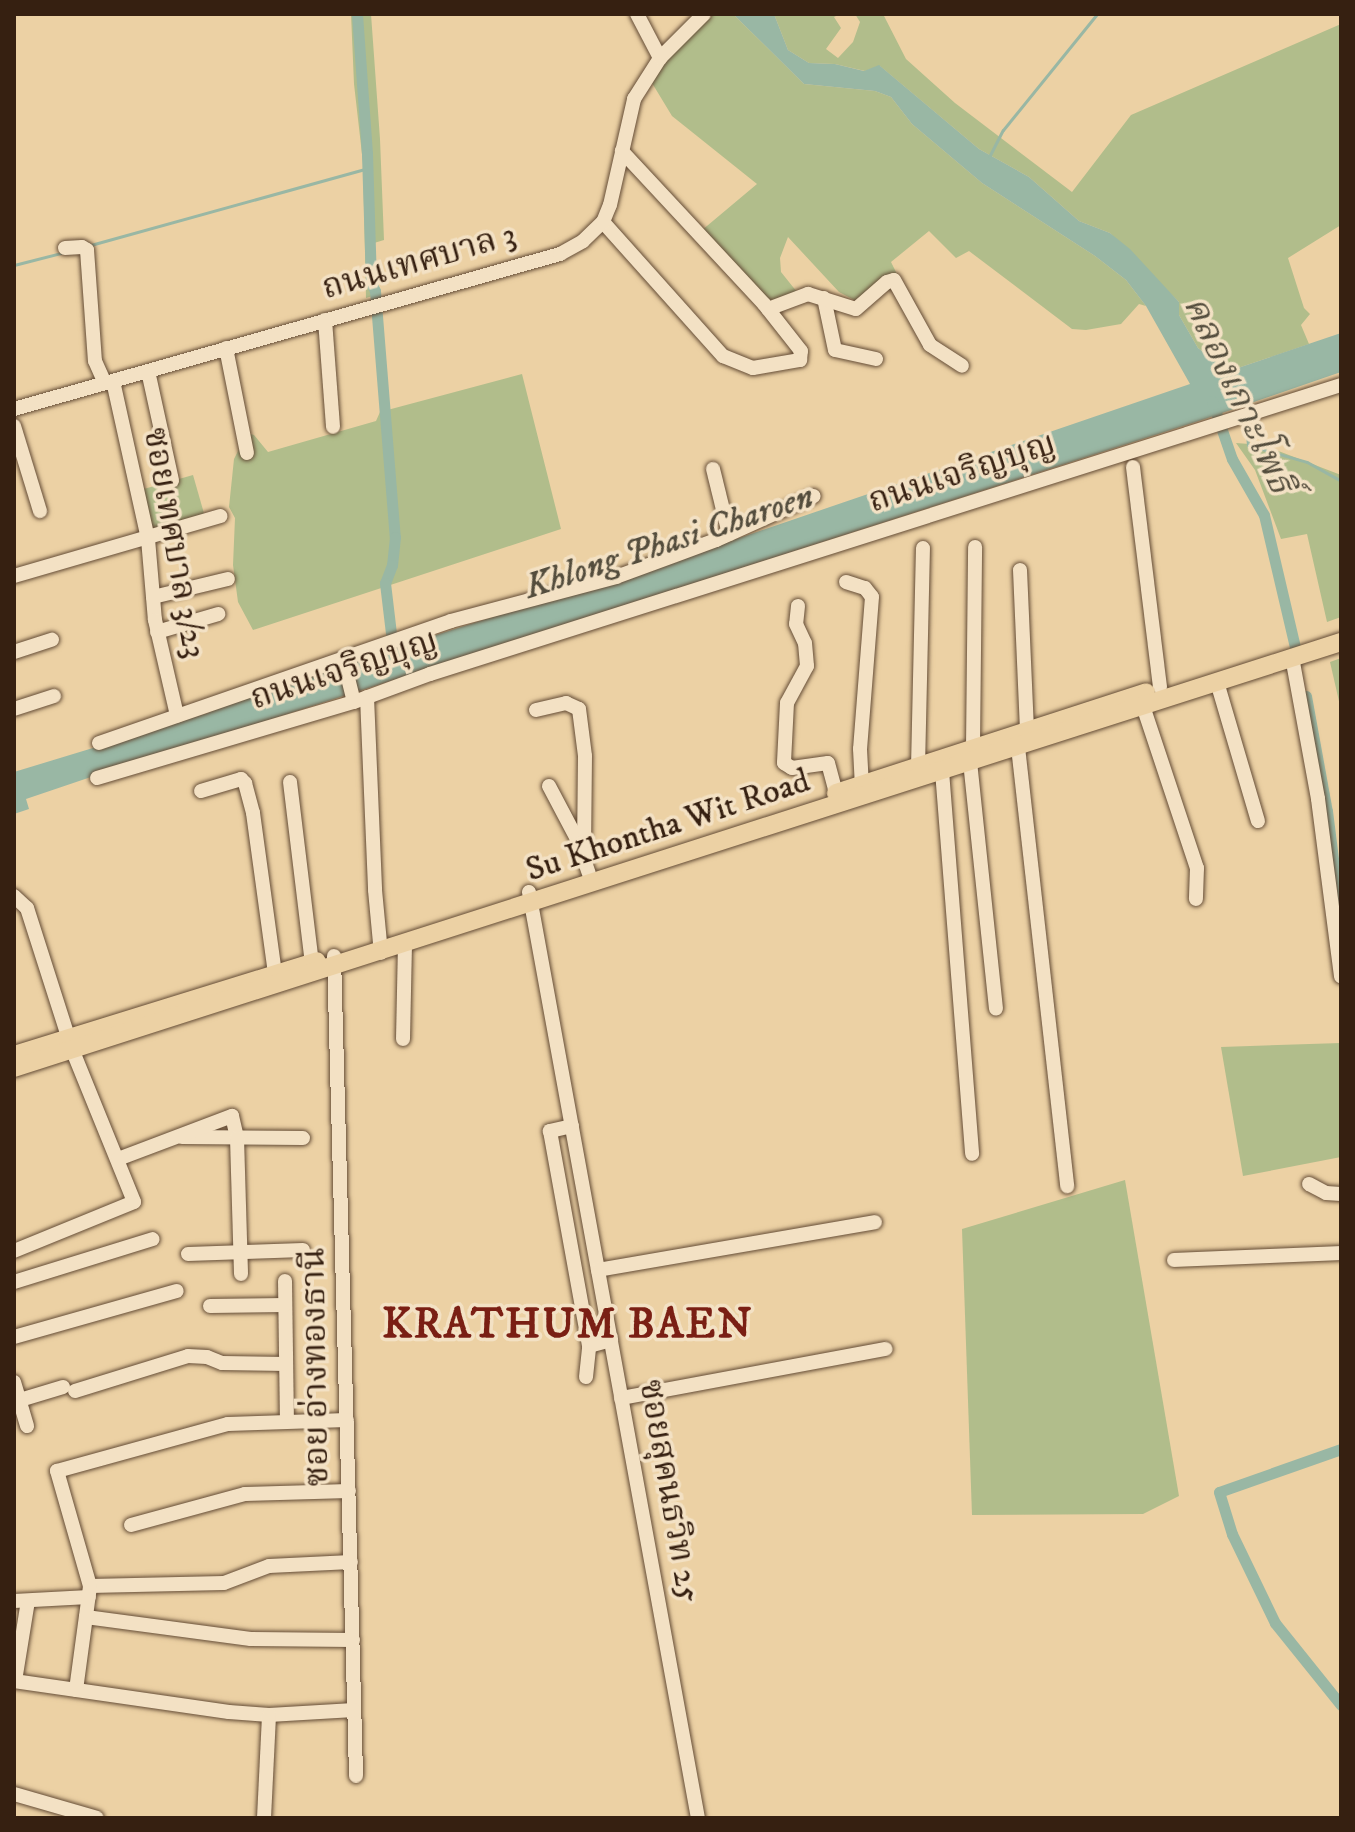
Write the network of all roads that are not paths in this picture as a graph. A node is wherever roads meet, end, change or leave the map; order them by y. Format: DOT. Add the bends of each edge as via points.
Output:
graph roads {
  1 [pos="637,14"];
  2 [pos="704,14"];
  3 [pos="660,58"];
  4 [pos="622,151"];
  5 [pos="603,222"];
  6 [pos="65,248"];
  7 [pos="824,298"];
  8 [pos="768,309"];
  9 [pos="325,320"];
  10 [pos="226,348"];
  11 [pos="876,359"];
  12 [pos="962,366"];
  13 [pos="148,371"];
  14 [pos="109,382"];
  15 [pos="1341,385"];
  16 [pos="14,409"];
  17 [pos="14,426"];
  18 [pos="333,427"];
  19 [pos="247,453"];
  20 [pos="1133,467"];
  21 [pos="713,469"];
  22 [pos="172,480"];
  23 [pos="814,496"];
  24 [pos="40,511"];
  25 [pos="220,516"];
  26 [pos="729,534"];
  27 [pos="148,539"];
  28 [pos="975,547"];
  29 [pos="923,548"];
  30 [pos="1020,570"];
  31 [pos="14,576"];
  32 [pos="228,579"];
  33 [pos="846,582"];
  34 [pos="153,597"];
  35 [pos="798,606"];
  36 [pos="218,614"];
  37 [pos="1341,629"];
  38 [pos="157,632"];
  39 [pos="52,640"];
  40 [pos="1341,642"];
  41 [pos="14,652"];
  42 [pos="1292,657"];
  43 [pos="344,660"];
  44 [pos="1217,682"];
  45 [pos="1160,687"];
  46 [pos="54,696"];
  47 [pos="358,698"];
  48 [pos="1143,706"];
  49 [pos="14,709"];
  50 [pos="536,710"];
  51 [pos="177,715"];
  52 [pos="1027,729"];
  53 [pos="99,743"];
  54 [pos="1018,747"];
  55 [pos="970,753"];
  56 [pos="918,767"];
  57 [pos="942,771"];
  58 [pos="97,778"];
  59 [pos="290,782"];
  60 [pos="862,785"];
  61 [pos="549,786"];
  62 [pos="201,791"];
  63 [pos="836,793"];
  64 [pos="1258,821"];
  65 [pos="587,864"];
  66 [pos="14,896"];
  67 [pos="530,898"];
  68 [pos="1196,899"];
  69 [pos="405,945"];
  70 [pos="381,946"];
  71 [pos="335,962"];
  72 [pos="312,963"];
  73 [pos="1341,977"];
  74 [pos="276,980"];
  75 [pos="996,1009"];
  76 [pos="403,1039"];
  77 [pos="70,1043"];
  78 [pos="14,1055"];
  79 [pos="14,1068"];
  80 [pos="572,1126"];
  81 [pos="174,1137"];
  82 [pos="237,1138"];
  83 [pos="303,1138"];
  84 [pos="972,1154"];
  85 [pos="118,1159"];
  86 [pos="1309,1184"];
  87 [pos="1067,1186"];
  88 [pos="1341,1194"];
  89 [pos="875,1222"];
  90 [pos="153,1239"];
  91 [pos="303,1250"];
  92 [pos="14,1251"];
  93 [pos="241,1252"];
  94 [pos="1341,1253"];
  95 [pos="188,1254"];
  96 [pos="1174,1260"];
  97 [pos="598,1270"];
  98 [pos="241,1274"];
  99 [pos="285,1281"];
  100 [pos="14,1282"];
  101 [pos="177,1291"];
  102 [pos="285,1305"];
  103 [pos="210,1306"];
  104 [pos="14,1337"];
  105 [pos="611,1340"];
  106 [pos="589,1346"];
  107 [pos="886,1349"];
  108 [pos="286,1364"];
  109 [pos="586,1377"];
  110 [pos="14,1382"];
  111 [pos="621,1398"];
  112 [pos="18,1405"];
  113 [pos="347,1420"];
  114 [pos="287,1421"];
  115 [pos="27,1426"];
  116 [pos="349,1491"];
  117 [pos="131,1525"];
  118 [pos="351,1562"];
  119 [pos="89,1591"];
  120 [pos="21,1601"];
  121 [pos="86,1617"];
  122 [pos="353,1640"];
  123 [pos="14,1681"];
  124 [pos="76,1690"];
  125 [pos="354,1710"];
  126 [pos="269,1715"];
  127 [pos="356,1776"];
  128 [pos="14,1794"];
  129 [pos="97,1818"];
  130 [pos="264,1818"];
  131 [pos="698,1818"];
  1 -- 3 [label="street"];
  2 -- 3 [label="street"];
  3 -- 4 [label="street" via="634,99"];
  4 -- 5 [label="street"];
  4 -- 8 [label="street"];
  5 -- 8 [label="street" via="733,363 753,368 800,360 801,351"];
  5 -- 9 [label="street, ถนนเทศบาล 3" via="560,254"];
  6 -- 14 [label="street, ซอยเทศบาล 3/23" via="87,250 95,361"];
  7 -- 8 [label="street" via="808,294"];
  7 -- 11 [label="street" via="835,350"];
  7 -- 12 [label="street" via="856,309 894,280 930,345"];
  9 -- 10 [label="street, ถนนเทศบาล 3"];
  9 -- 18 [label="street"];
  10 -- 13 [label="street, ถนนเทศบาล 3"];
  10 -- 19 [label="street"];
  13 -- 14 [label="street, ถนนเทศบาล 3"];
  13 -- 22 [label="street"];
  14 -- 16 [label="street, ถนนเทศบาล 3"];
  14 -- 27 [label="street, ซอยเทศบาล 3/23"];
  15 -- 47 [label="street, ถนนเจริญบุญ"];
  17 -- 24 [label="street"];
  20 -- 45 [label="street"];
  21 -- 26 [label="street"];
  23 -- 26 [label="street"];
  25 -- 27 [label="street"];
  26 -- 43 [label="street" via="616,577 479,612"];
  27 -- 31 [label="street"];
  27 -- 34 [label="street, ซอยเทศบาล 3/23"];
  28 -- 55 [label="street"];
  29 -- 56 [label="street"];
  30 -- 52 [label="street"];
  32 -- 34 [label="street"];
  33 -- 60 [label="street" via="865,588 872,597"];
  34 -- 38 [label="street, ซอยเทศบาล 3/23"];
  35 -- 63 [label="street" via="796,624 807,666 787,703 784,763 792,768 828,763"];
  36 -- 38 [label="street"];
  37 -- 45 [label="main road, Su Khontha Wit Road"];
  38 -- 51 [label="street, ซอยเทศบาล 3/23"];
  39 -- 41 [label="street"];
  40 -- 42 [label="main road, Su Khontha Wit Road"];
  42 -- 44 [label="main road, Su Khontha Wit Road"];
  42 -- 73 [label="street" via="1318,799"];
  43 -- 47 [label="street"];
  43 -- 51 [label="street"];
  44 -- 48 [label="main road, Su Khontha Wit Road"];
  44 -- 64 [label="street"];
  45 -- 52 [label="main road, Su Khontha Wit Road"];
  46 -- 49 [label="street"];
  47 -- 58 [label="street, ถนนเจริญบุญ"];
  47 -- 70 [label="street"];
  48 -- 54 [label="main road, Su Khontha Wit Road"];
  48 -- 68 [label="street" via="1197,868"];
  50 -- 65 [label="street" via="566,703 579,709"];
  51 -- 53 [label="street"];
  52 -- 55 [label="main road, Su Khontha Wit Road"];
  54 -- 55 [label="main road, Su Khontha Wit Road"];
  54 -- 87 [label="street"];
  55 -- 56 [label="main road, Su Khontha Wit Road"];
  55 -- 57 [label="main road, Su Khontha Wit Road"];
  55 -- 75 [label="street"];
  56 -- 60 [label="main road, Su Khontha Wit Road"];
  57 -- 67 [label="main road, Su Khontha Wit Road"];
  57 -- 84 [label="street"];
  59 -- 72 [label="street"];
  60 -- 63 [label="main road, Su Khontha Wit Road"];
  61 -- 65 [label="street"];
  62 -- 74 [label="street" via="241,779 245,783"];
  63 -- 65 [label="main road, Su Khontha Wit Road"];
  65 -- 67 [label="main road, Su Khontha Wit Road"];
  66 -- 77 [label="street" via="27,908"];
  67 -- 69 [label="main road, Su Khontha Wit Road"];
  67 -- 70 [label="main road, Su Khontha Wit Road"];
  67 -- 80 [label="street, ซอยสุคนธวิท 25"];
  69 -- 70 [label="main road, Su Khontha Wit Road"];
  69 -- 76 [label="street"];
  70 -- 71 [label="main road, Su Khontha Wit Road"];
  71 -- 72 [label="main road, Su Khontha Wit Road"];
  71 -- 74 [label="main road, Su Khontha Wit Road"];
  71 -- 113 [label="street, ซอย อ่างทองธานี"];
  72 -- 74 [label="main road, Su Khontha Wit Road"];
  74 -- 77 [label="main road, Su Khontha Wit Road"];
  77 -- 78 [label="main road, Su Khontha Wit Road"];
  77 -- 79 [label="main road, Su Khontha Wit Road"];
  77 -- 85 [label="street"];
  80 -- 97 [label="street, ซอยสุคนธวิท 25"];
  80 -- 106 [label="street" via="550,1131"];
  81 -- 82 [label="street"];
  81 -- 82 [label="street" via="230,1115"];
  81 -- 85 [label="street"];
  82 -- 83 [label="street"];
  82 -- 93 [label="street"];
  85 -- 92 [label="street" via="134,1202"];
  86 -- 88 [label="street"];
  89 -- 97 [label="street"];
  90 -- 100 [label="street"];
  91 -- 93 [label="street"];
  93 -- 95 [label="street"];
  93 -- 98 [label="street"];
  94 -- 96 [label="street"];
  97 -- 105 [label="street, ซอยสุคนธวิท 25"];
  99 -- 102 [label="street"];
  101 -- 104 [label="street"];
  102 -- 103 [label="street"];
  102 -- 108 [label="street"];
  105 -- 106 [label="street"];
  105 -- 111 [label="street, ซอยสุคนธวิท 25"];
  106 -- 109 [label="street"];
  107 -- 111 [label="street"];
  108 -- 112 [label="street" via="222,1363 188,1356"];
  108 -- 114 [label="street"];
  110 -- 112 [label="street"];
  111 -- 131 [label="street, ซอยสุคนธวิท 25"];
  112 -- 115 [label="street"];
  113 -- 114 [label="street"];
  113 -- 116 [label="street, ซอย อ่างทองธานี"];
  114 -- 119 [label="street" via="214,1426 57,1471"];
  116 -- 117 [label="street" via="245,1494"];
  116 -- 118 [label="street, ซอย อ่างทองธานี"];
  118 -- 119 [label="street" via="269,1566 224,1583"];
  118 -- 122 [label="street, ซอย อ่างทองธานี"];
  119 -- 120 [label="street"];
  119 -- 121 [label="street"];
  120 -- 123 [label="street"];
  121 -- 122 [label="street" via="251,1639"];
  121 -- 124 [label="street"];
  122 -- 125 [label="street, ซอย อ่างทองธานี"];
  123 -- 124 [label="street"];
  124 -- 126 [label="street"];
  125 -- 126 [label="street"];
  125 -- 127 [label="street, ซอย อ่างทองธานี"];
  126 -- 130 [label="street"];
  128 -- 129 [label="street"];
}
